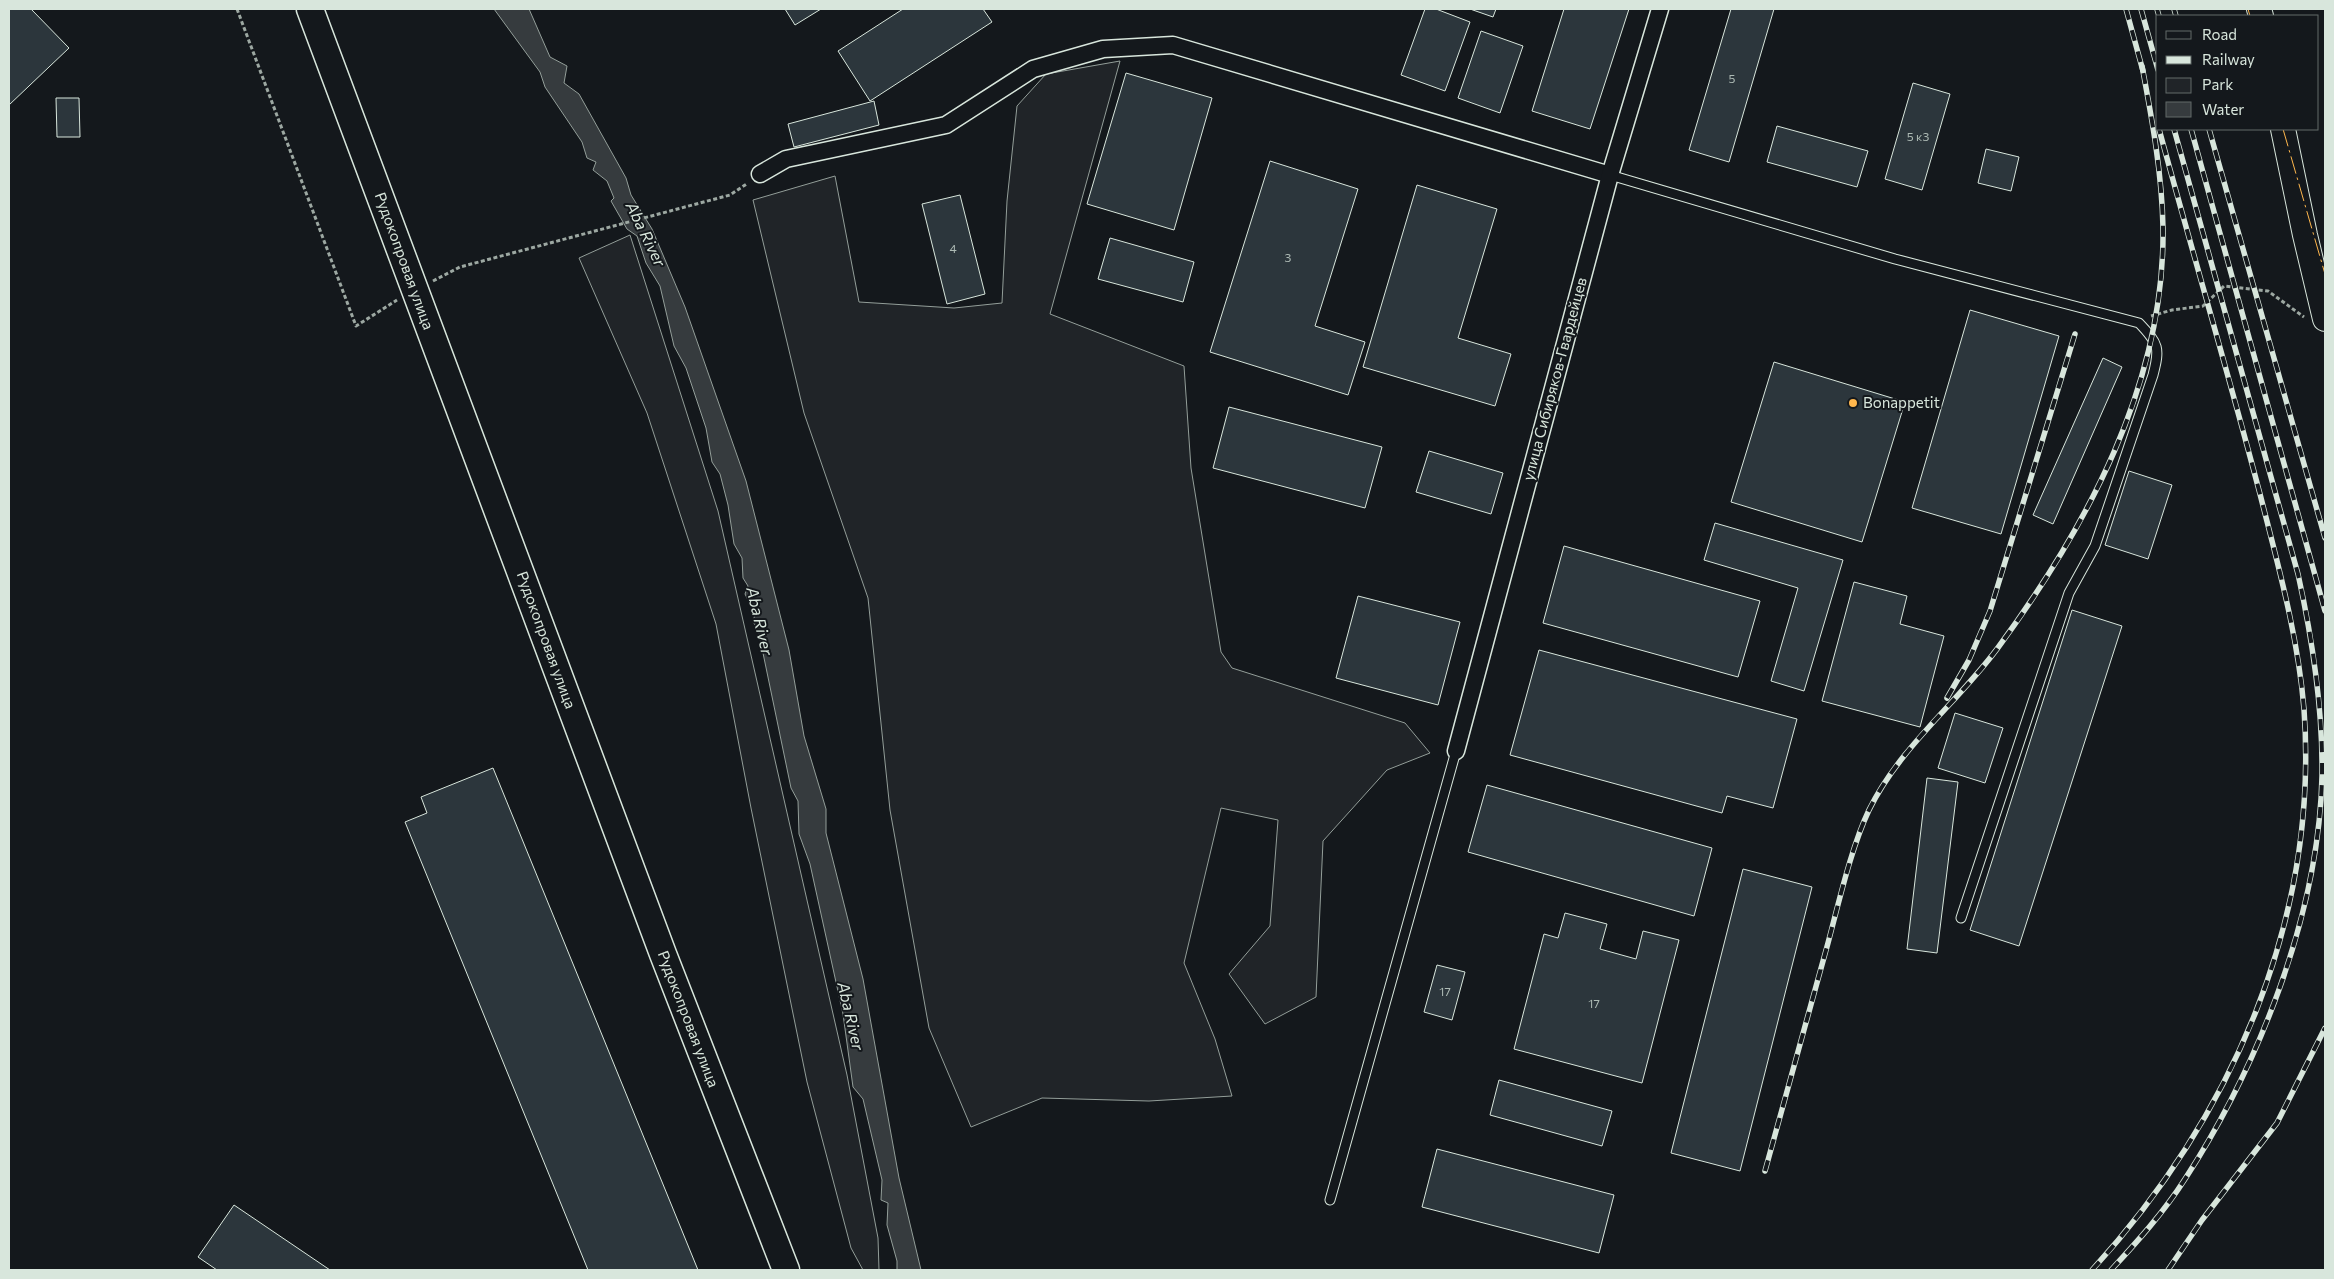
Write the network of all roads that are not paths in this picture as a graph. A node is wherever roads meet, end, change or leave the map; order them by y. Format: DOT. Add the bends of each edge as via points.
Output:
graph roads {
  1 [pos="310,9"];
  2 [pos="1660,9"];
  3 [pos="2283,130"];
  4 [pos="760,174"];
  5 [pos="1610,175"];
  6 [pos="2317,319"];
  7 [pos="1456,751"];
  8 [pos="1961,918"];
  9 [pos="1330,1200"];
  10 [pos="786,1270"];
  1 -- 10 [label="main road, Рудокопровая улица" via="663,954"];
  2 -- 5 [label="street, улица Сибиряков-Гвардейцев"];
  3 -- 6 [label="main road" via="2305,236"];
  4 -- 5 [label="street" via="786,159 946,125 1033,69 1103,48 1173,45"];
  5 -- 7 [label="street, улица Сибиряков-Гвардейцев"];
  5 -- 8 [label="lane" via="1895,259 2139,323 2152,337 2159,353 2153,375 2095,546 2069,593"];
  7 -- 9 [label="lane"];
}
